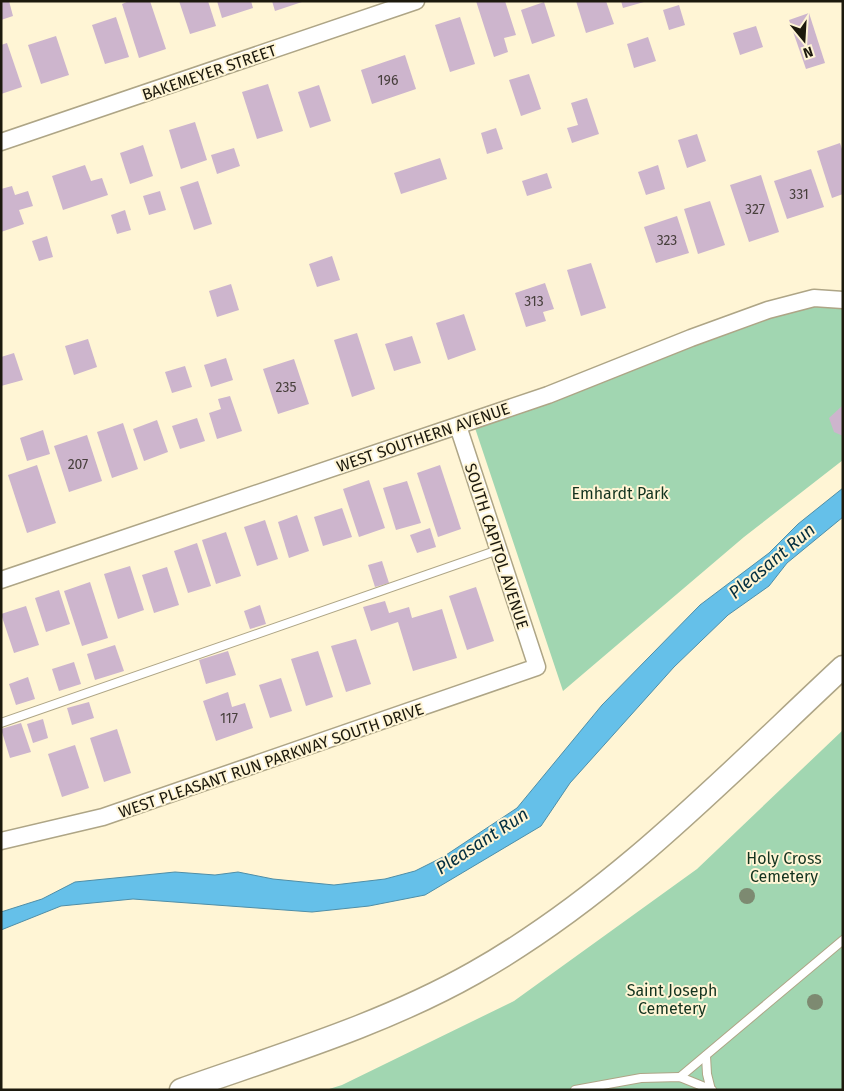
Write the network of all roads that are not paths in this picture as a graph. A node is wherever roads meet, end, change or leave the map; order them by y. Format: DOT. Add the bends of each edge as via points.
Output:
graph roads {
  1 [pos="416,1"];
  2 [pos="1,142"];
  3 [pos="843,300"];
  4 [pos="458,426"];
  5 [pos="498,550"];
  6 [pos="1,580"];
  7 [pos="537,667"];
  8 [pos="843,667"];
  9 [pos="1,722"];
  10 [pos="1,841"];
  11 [pos="842,942"];
  12 [pos="706,1056"];
  13 [pos="680,1077"];
  14 [pos="180,1090"];
  15 [pos="574,1090"];
  16 [pos="712,1090"];
  1 -- 2 [label="street, BAKEMEYER STREET"];
  3 -- 4 [label="street, WEST SOUTHERN AVENUE" via="814,298 768,310 587,381"];
  4 -- 5 [label="street, SOUTH CAPITOL AVENUE"];
  4 -- 6 [label="street, WEST SOUTHERN AVENUE"];
  5 -- 7 [label="street, SOUTH CAPITOL AVENUE"];
  5 -- 9 [label="lane"];
  7 -- 10 [label="street, WEST PLEASANT RUN PARKWAY SOUTH DRIVE" via="103,817"];
  8 -- 14 [label="street" via="640,855 597,891 513,950 472,974 371,1023"];
  11 -- 12 [label="lane"];
  12 -- 13 [label="lane"];
  12 -- 16 [label="lane"];
  13 -- 15 [label="lane" via="641,1078"];
  13 -- 16 [label="lane"];
}
